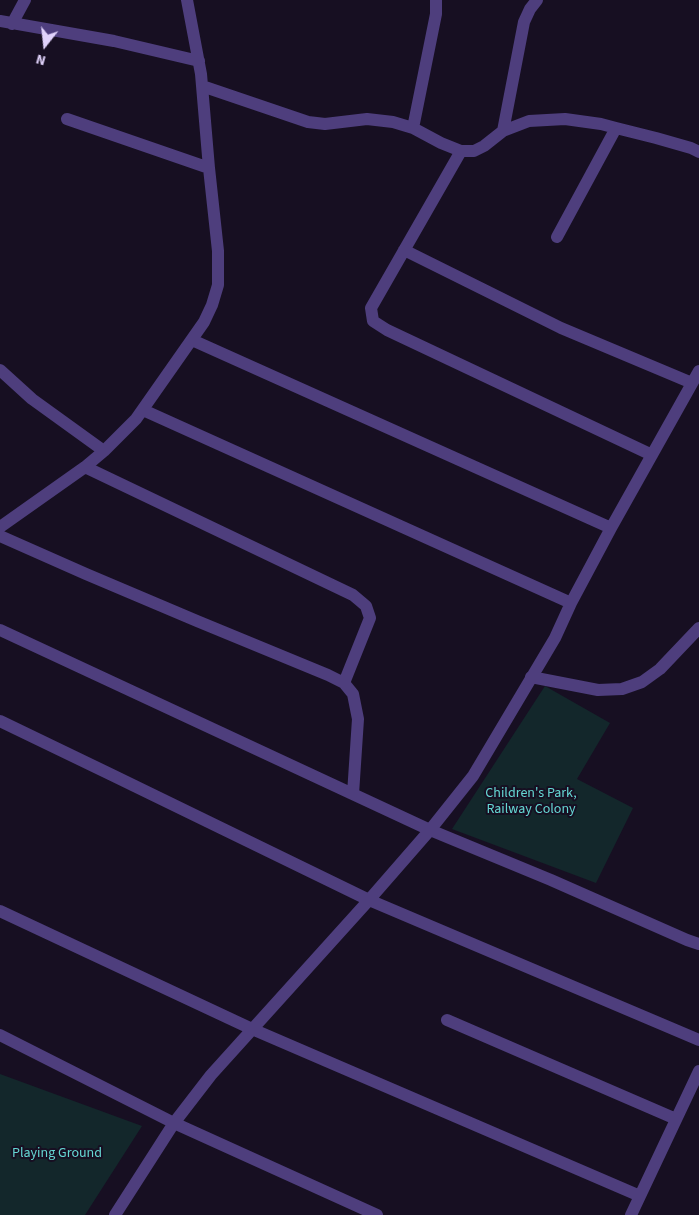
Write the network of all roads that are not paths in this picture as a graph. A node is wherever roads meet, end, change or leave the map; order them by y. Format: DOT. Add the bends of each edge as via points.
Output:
graph roads {
  1 [pos="25,0"];
  2 [pos="187,0"];
  3 [pos="436,0"];
  4 [pos="536,0"];
  5 [pos="6,23"];
  6 [pos="199,61"];
  7 [pos="202,86"];
  8 [pos="67,119"];
  9 [pos="413,128"];
  10 [pos="616,128"];
  11 [pos="502,131"];
  12 [pos="461,151"];
  13 [pos="699,152"];
  14 [pos="209,168"];
  15 [pos="557,236"];
  16 [pos="404,250"];
  17 [pos="192,340"];
  18 [pos="0,370"];
  19 [pos="699,371"];
  20 [pos="692,384"];
  21 [pos="143,410"];
  22 [pos="104,451"];
  23 [pos="652,455"];
  24 [pos="85,467"];
  25 [pos="0,527"];
  26 [pos="611,528"];
  27 [pos="0,536"];
  28 [pos="570,603"];
  29 [pos="699,628"];
  30 [pos="0,630"];
  31 [pos="531,677"];
  32 [pos="344,683"];
  33 [pos="0,721"];
  34 [pos="352,794"];
  35 [pos="430,830"];
  36 [pos="369,900"];
  37 [pos="0,911"];
  38 [pos="699,944"];
  39 [pos="447,1020"];
  40 [pos="252,1029"];
  41 [pos="0,1035"];
  42 [pos="699,1040"];
  43 [pos="698,1073"];
  44 [pos="676,1119"];
  45 [pos="174,1123"];
  46 [pos="640,1196"];
  47 [pos="115,1215"];
  48 [pos="377,1215"];
  49 [pos="631,1215"];
  1 -- 5 [label="street"];
  2 -- 6 [label="street"];
  3 -- 9 [label="street"];
  4 -- 11 [label="street" via="524,22"];
  5 -- 6 [label="street" via="114,41"];
  6 -- 7 [label="street"];
  7 -- 9 [label="street" via="308,122 325,124 367,120 394,122"];
  7 -- 14 [label="street"];
  8 -- 14 [label="street"];
  9 -- 12 [label="street"];
  10 -- 11 [label="street" via="565,119 529,121"];
  10 -- 13 [label="street"];
  10 -- 15 [label="street"];
  11 -- 12 [label="street" via="474,151"];
  12 -- 16 [label="street"];
  14 -- 17 [label="street" via="218,251 218,285 204,322"];
  16 -- 20 [label="street" via="561,328"];
  16 -- 23 [label="street" via="371,308 373,321"];
  17 -- 21 [label="street"];
  17 -- 26 [label="street"];
  18 -- 22 [label="street" via="32,399"];
  19 -- 20 [label="street"];
  20 -- 23 [label="street"];
  21 -- 22 [label="street"];
  21 -- 28 [label="street"];
  22 -- 24 [label="street"];
  23 -- 26 [label="street"];
  24 -- 25 [label="street"];
  24 -- 32 [label="street" via="353,595 366,606 370,618"];
  26 -- 28 [label="street"];
  27 -- 32 [label="street"];
  28 -- 31 [label="street" via="555,638"];
  29 -- 31 [label="street" via="660,669 642,682 622,690 598,690"];
  30 -- 34 [label="street"];
  31 -- 35 [label="street" via="473,776"];
  32 -- 34 [label="street" via="354,694 358,719"];
  33 -- 36 [label="street"];
  34 -- 35 [label="street"];
  35 -- 36 [label="street"];
  35 -- 38 [label="street"];
  36 -- 40 [label="street"];
  36 -- 42 [label="street"];
  37 -- 40 [label="street"];
  39 -- 44 [label="street"];
  40 -- 45 [label="street"];
  40 -- 46 [label="street"];
  41 -- 45 [label="street"];
  43 -- 44 [label="street"];
  44 -- 46 [label="street"];
  45 -- 47 [label="street"];
  45 -- 48 [label="street"];
  46 -- 49 [label="street"];
}
